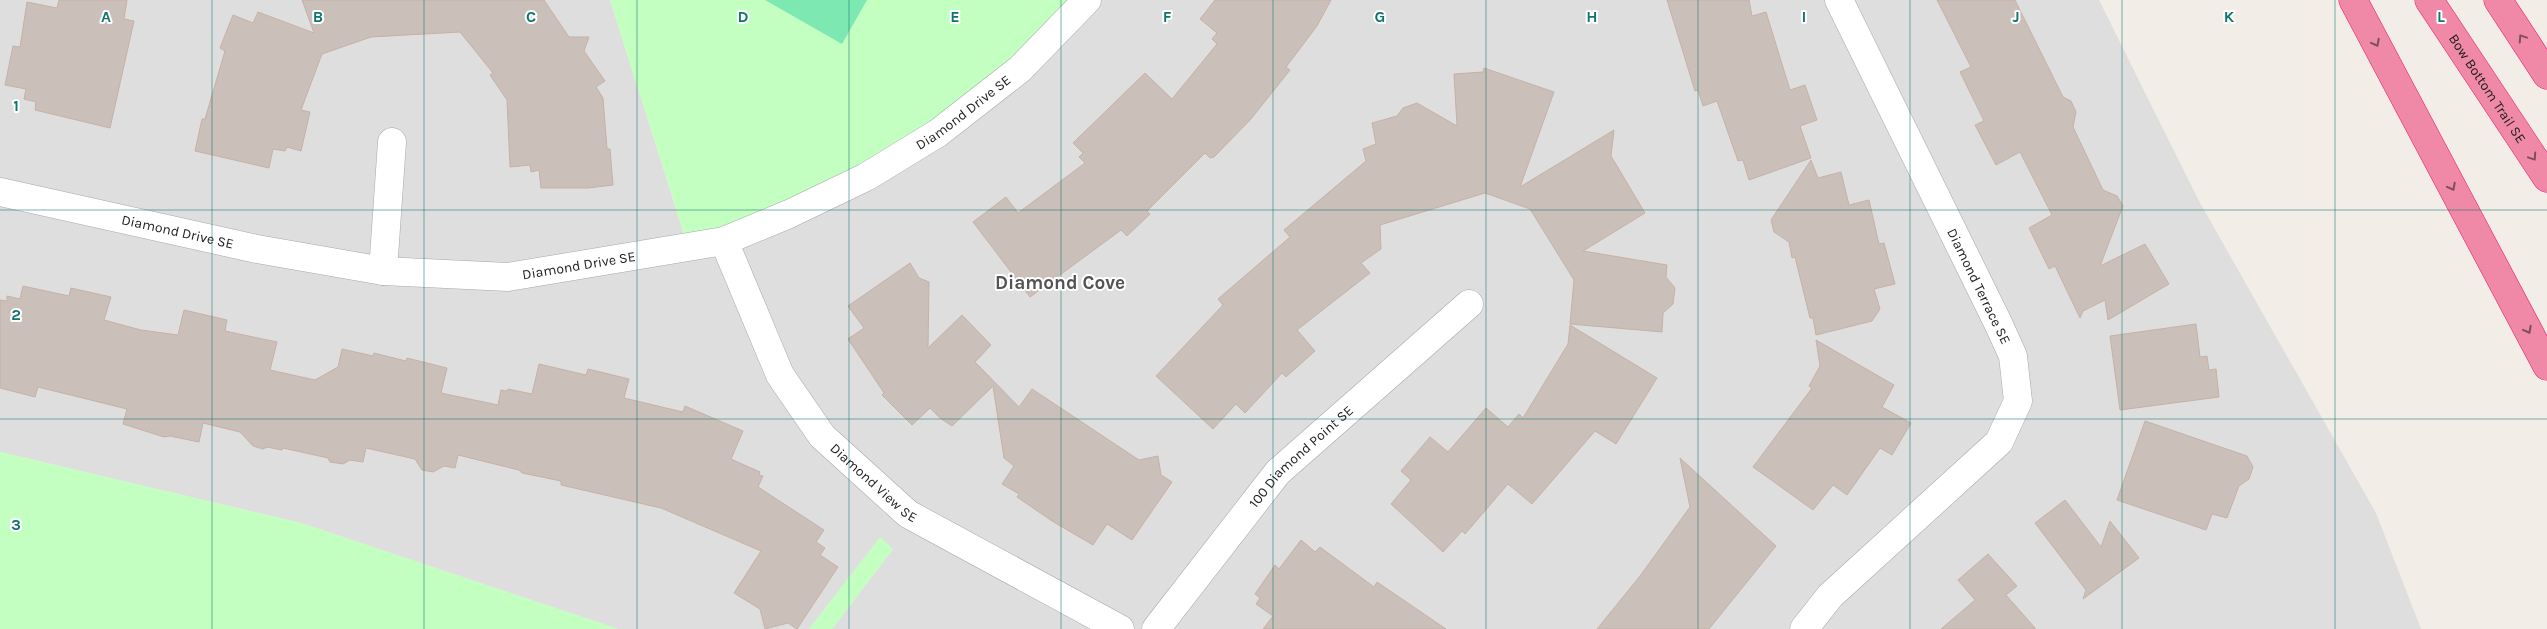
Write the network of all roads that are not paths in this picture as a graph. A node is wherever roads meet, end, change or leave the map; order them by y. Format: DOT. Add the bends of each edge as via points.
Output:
graph roads {
  1 [pos="1087,0"];
  2 [pos="1839,0"];
  3 [pos="2353,0"];
  4 [pos="2429,0"];
  5 [pos="2498,0"];
  6 [pos="2547,75"];
  7 [pos="392,142"];
  8 [pos="2547,178"];
  9 [pos="0,192"];
  10 [pos="724,241"];
  11 [pos="383,271"];
  12 [pos="1469,304"];
  13 [pos="2547,366"];
  14 [pos="1120,629"];
  15 [pos="1156,629"];
  16 [pos="1804,629"];
  1 -- 10 [label="street, Diamond Drive SE" via="1020,69 938,133 866,177"];
  2 -- 16 [label="street, Diamond Terrace SE" via="2013,356 2018,401 1999,442 1830,596"];
  3 -- 13 [label="highway, one-way"];
  4 -- 8 [label="highway, Bow Bottom Trail SE, one-way"];
  6 -- 5 [label="highway, one-way"];
  7 -- 11 [label="street"];
  9 -- 11 [label="street, Diamond Drive SE" via="256,249"];
  10 -- 11 [label="street, Diamond Drive SE" via="508,277"];
  10 -- 14 [label="street, Diamond View SE" via="780,375 822,436 908,514"];
  12 -- 15 [label="street, 100 Diamond Point SE" via="1278,472"];
}
